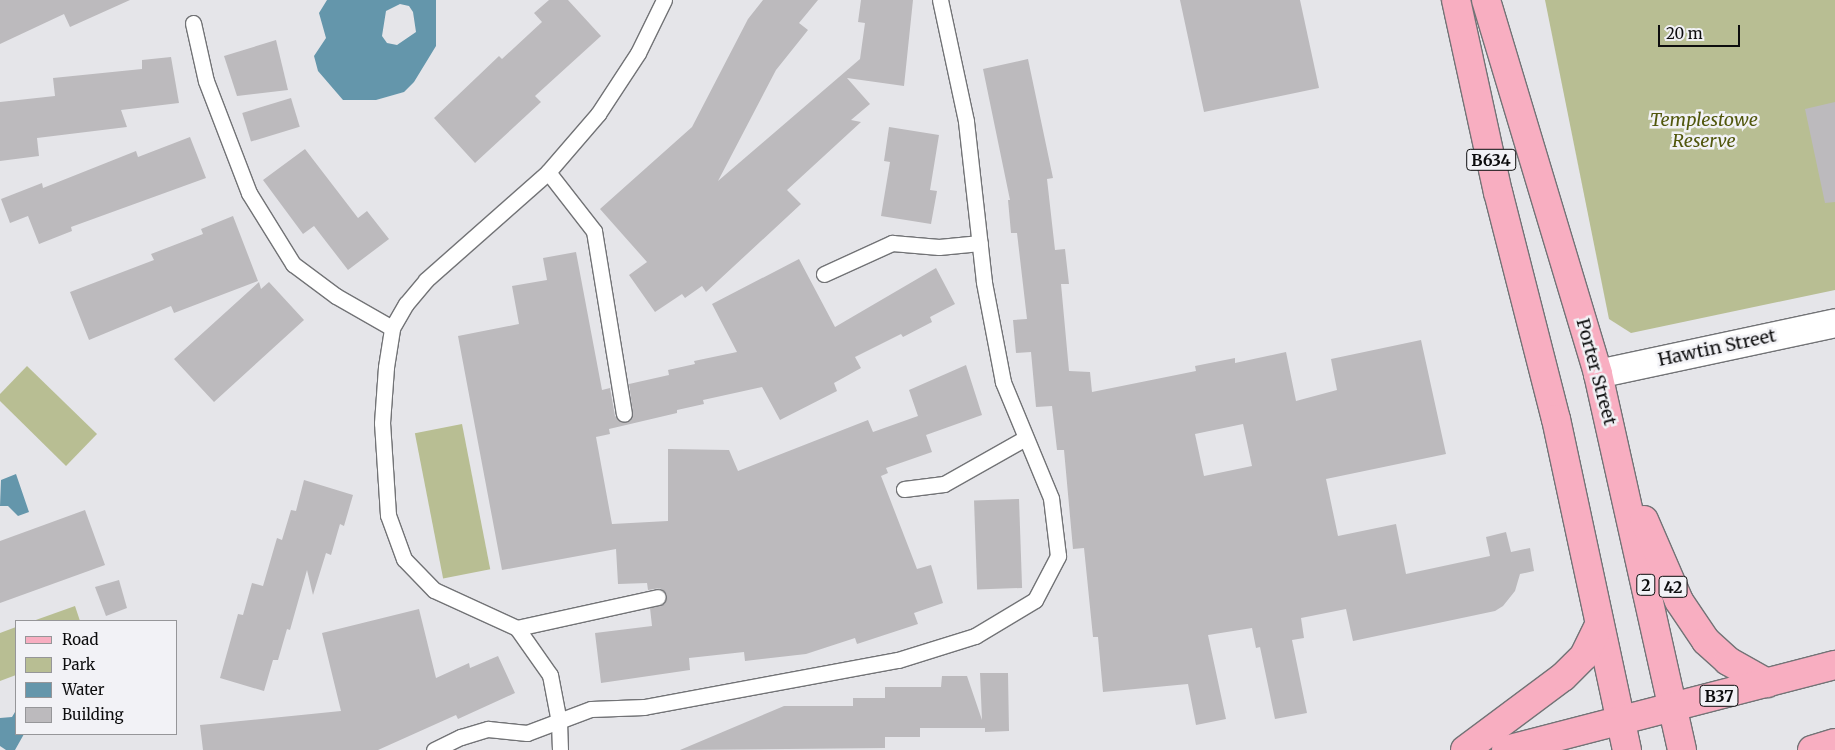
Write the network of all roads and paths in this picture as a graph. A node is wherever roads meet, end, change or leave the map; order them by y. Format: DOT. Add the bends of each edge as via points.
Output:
graph roads {
  1 [pos="664,0"];
  2 [pos="940,0"];
  3 [pos="1456,0"];
  4 [pos="1486,0"];
  5 [pos="193,23"];
  6 [pos="548,172"];
  7 [pos="980,243"];
  8 [pos="824,274"];
  9 [pos="1835,323"];
  10 [pos="392,328"];
  11 [pos="1598,374"];
  12 [pos="624,414"];
  13 [pos="1024,439"];
  14 [pos="1619,461"];
  15 [pos="904,489"];
  16 [pos="658,597"];
  17 [pos="1599,625"];
  18 [pos="517,628"];
  19 [pos="1835,665"];
  20 [pos="1767,683"];
  21 [pos="1672,709"];
  22 [pos="560,722"];
  23 [pos="1621,722"];
  24 [pos="1835,743"];
  25 [pos="434,750"];
  26 [pos="560,750"];
  27 [pos="1465,750"];
  28 [pos="1506,750"];
  29 [pos="1627,750"];
  30 [pos="1682,750"];
  31 [pos="1812,750"];
  1 -- 6 [label="lane" via="638,52 598,114"];
  2 -- 7 [label="lane" via="966,122"];
  3 -- 17 [label="main road, B634" via="1498,192 1556,419"];
  4 -- 11 [label="main road, Porter Street / B634"];
  5 -- 10 [label="lane" via="206,81 249,192 293,264 336,296"];
  6 -- 10 [label="lane" via="426,280"];
  6 -- 12 [label="lane" via="594,231"];
  7 -- 8 [label="lane" via="939,247 892,243"];
  7 -- 13 [label="lane" via="992,332 1003,382"];
  9 -- 11 [label="street, Hawtin Street"];
  10 -- 18 [label="lane" via="382,423 388,515 404,559 434,590"];
  11 -- 14 [label="main road, Porter Street / B634"];
  13 -- 15 [label="lane" via="944,484"];
  13 -- 22 [label="lane" via="1051,498 1058,556 1035,600 975,636 898,660 644,707 591,709"];
  14 -- 20 [label="main road, 42" via="1679,601 1706,641 1728,661"];
  14 -- 21 [label="main road, Porter Street / 2"];
  16 -- 18 [label="lane"];
  17 -- 23 [label="main road"];
  17 -- 27 [label="main road" via="1584,656 1563,677"];
  18 -- 22 [label="lane" via="550,675"];
  19 -- 20 [label="main road, B37"];
  20 -- 21 [label="main road, B37"];
  21 -- 23 [label="main road, B37"];
  21 -- 30 [label="main road, Porter Street / 2"];
  22 -- 25 [label="lane" via="527,733 488,730 461,737"];
  22 -- 26 [label="lane"];
  23 -- 28 [label="main road, B37"];
  23 -- 29 [label="main road"];
  24 -- 31 [label="main road"];
}
